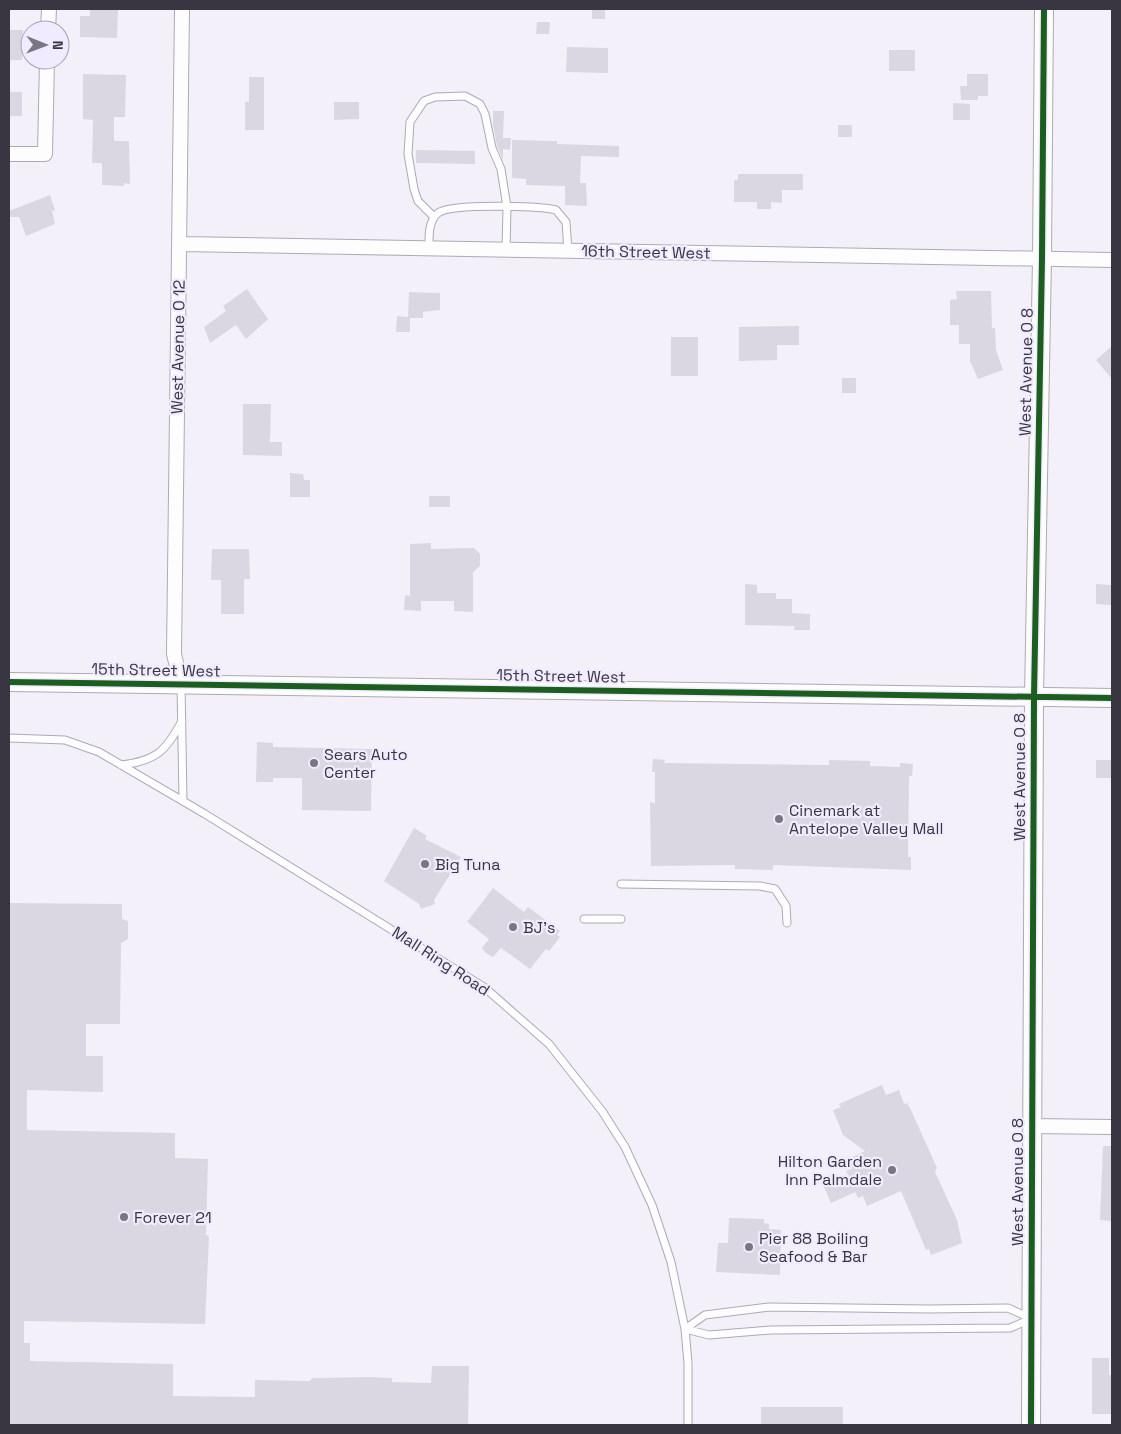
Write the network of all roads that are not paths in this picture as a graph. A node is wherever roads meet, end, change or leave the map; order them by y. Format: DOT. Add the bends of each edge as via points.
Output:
graph roads {
  1 [pos="182,9"];
  2 [pos="1044,9"];
  3 [pos="47,70"];
  4 [pos="9,154"];
  5 [pos="507,208"];
  6 [pos="434,217"];
  7 [pos="180,244"];
  8 [pos="429,249"];
  9 [pos="506,250"];
  10 [pos="568,251"];
  11 [pos="1042,258"];
  12 [pos="1112,260"];
  13 [pos="9,682"];
  14 [pos="181,684"];
  15 [pos="1034,697"];
  16 [pos="1112,698"];
  17 [pos="183,719"];
  18 [pos="9,738"];
  19 [pos="121,765"];
  20 [pos="183,801"];
  21 [pos="621,884"];
  22 [pos="584,919"];
  23 [pos="621,919"];
  24 [pos="787,923"];
  25 [pos="1031,1126"];
  26 [pos="1112,1127"];
  27 [pos="1032,1318"];
  28 [pos="685,1329"];
  29 [pos="688,1425"];
  30 [pos="1031,1425"];
  1 -- 7 [label="street, West Avenue O 12"];
  2 -- 11 [label="street, West Avenue O 8"];
  3 -- 4 [label="street" via="45,154"];
  5 -- 6 [label="lane" via="456,207 441,211"];
  5 -- 6 [label="lane" via="501,170 480,104 465,96 435,98 424,101 414,112 408,140 410,175 418,201"];
  5 -- 9 [label="lane"];
  5 -- 10 [label="lane" via="556,210 566,222"];
  6 -- 8 [label="lane"];
  7 -- 8 [label="street, 16th Street West"];
  7 -- 14 [label="street, West Avenue O 12" via="174,654"];
  8 -- 9 [label="street, 16th Street West"];
  9 -- 10 [label="street, 16th Street West"];
  10 -- 11 [label="street, 16th Street West"];
  11 -- 12 [label="street, 16th Street West"];
  11 -- 15 [label="street, West Avenue O 8"];
  13 -- 14 [label="street, 15th Street West"];
  14 -- 15 [label="street, 15th Street West"];
  14 -- 17 [label="lane"];
  15 -- 16 [label="street, 15th Street West"];
  15 -- 25 [label="street, West Avenue O 8"];
  17 -- 19 [label="lane" via="172,741 156,756 140,763"];
  17 -- 20 [label="lane"];
  18 -- 19 [label="lane, Mall Ring Road" via="74,742"];
  19 -- 20 [label="lane, Mall Ring Road"];
  20 -- 28 [label="lane, Mall Ring Road" via="484,986 549,1044 602,1111 625,1147 644,1187 671,1262"];
  21 -- 24 [label="lane" via="760,886 775,889 786,906"];
  22 -- 23 [label="lane"];
  25 -- 26 [label="street"];
  25 -- 27 [label="street, West Avenue O 8"];
  27 -- 28 [label="lane" via="1010,1328 771,1330 709,1335"];
  27 -- 28 [label="lane" via="1008,1308 770,1306 705,1315"];
  27 -- 30 [label="street, West Avenue O 8"];
  28 -- 29 [label="lane, Mall Ring Road"];
}
